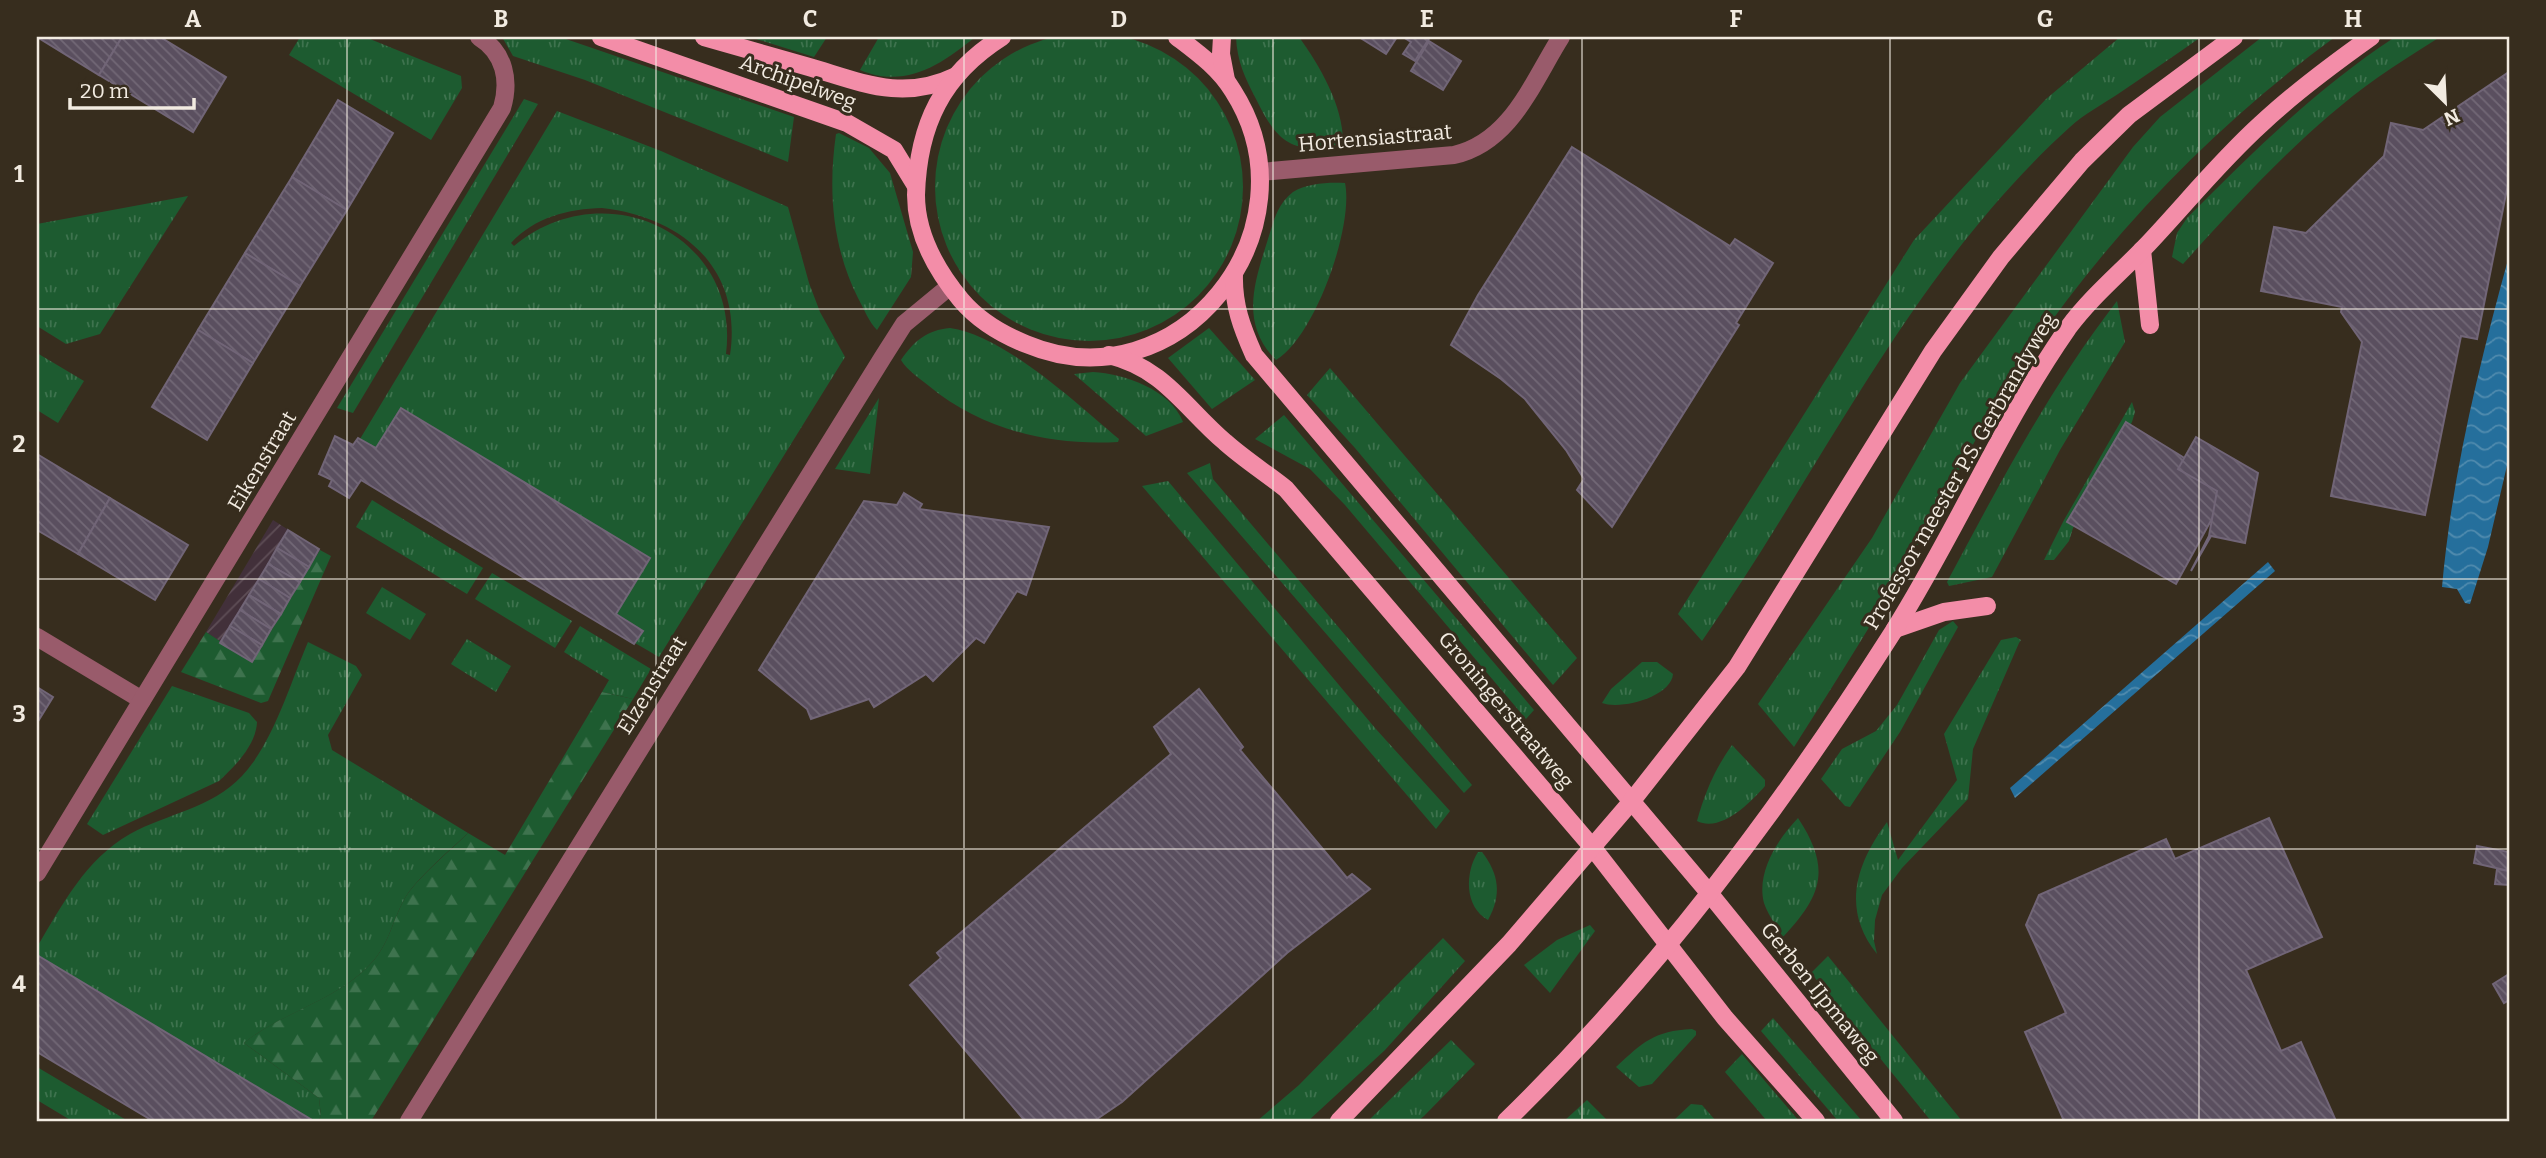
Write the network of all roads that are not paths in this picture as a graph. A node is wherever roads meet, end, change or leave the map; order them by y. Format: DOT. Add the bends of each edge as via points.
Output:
graph roads {
  1 [pos="479,37"];
  2 [pos="601,37"];
  3 [pos="704,37"];
  4 [pos="1002,37"];
  5 [pos="1177,37"];
  6 [pos="1222,37"];
  7 [pos="1561,37"];
  8 [pos="2234,37"];
  9 [pos="2371,37"];
  10 [pos="956,76"];
  11 [pos="1227,83"];
  12 [pos="1260,172"];
  13 [pos="917,187"];
  14 [pos="2143,250"];
  15 [pos="1234,274"];
  16 [pos="950,286"];
  17 [pos="2150,325"];
  18 [pos="1109,355"];
  19 [pos="1987,606"];
  20 [pos="1895,629"];
  21 [pos="37,637"];
  22 [pos="142,700"];
  23 [pos="1631,802"];
  24 [pos="1593,848"];
  25 [pos="37,873"];
  26 [pos="1710,894"];
  27 [pos="1670,944"];
  28 [pos="408,1121"];
  29 [pos="1339,1121"];
  30 [pos="1506,1121"];
  31 [pos="1816,1121"];
  32 [pos="1894,1121"];
  1 -- 22 [label="street, Eikenstraat" via="496,52 503,66 507,82 502,108"];
  2 -- 13 [label="main road, Archipelweg" via="847,123 894,150"];
  3 -- 10 [label="main road, Archipelweg" via="877,88 915,89"];
  4 -- 10 [label="main road" via="978,52"];
  5 -- 11 [label="main road"];
  6 -- 11 [label="main road"];
  7 -- 12 [label="street, Hortensiastraat" via="1504,128 1475,149 1454,155"];
  8 -- 23 [label="main road" via="2129,115 2082,161 2001,257 1933,351 1737,667"];
  9 -- 14 [label="main road, Professor meester P.S. Gerbrandyweg" via="2261,124"];
  10 -- 13 [label="main road" via="929,118 917,158"];
  11 -- 12 [label="main road" via="1252,129"];
  12 -- 15 [label="main road" via="1259,211 1247,251"];
  13 -- 16 [label="main road" via="925,241"];
  14 -- 17 [label="main road"];
  14 -- 20 [label="main road, Professor meester P.S. Gerbrandyweg" via="2096,292 2068,329"];
  15 -- 18 [label="main road" via="1198,317 1163,340"];
  15 -- 23 [label="main road, Groningerstraatweg" via="1237,311 1254,355"];
  16 -- 18 [label="main road" via="969,310 1003,334 1041,351 1082,357"];
  16 -- 28 [label="street, Elzenstraat" via="904,324"];
  18 -- 24 [label="main road, Groningerstraatweg" via="1131,360 1173,388 1224,442 1286,489"];
  19 -- 20 [label="main road" via="1944,612"];
  20 -- 26 [label="main road, Professor meester P.S. Gerbrandyweg" via="1790,790"];
  21 -- 22 [label="street"];
  22 -- 25 [label="street, Eikenstraat"];
  23 -- 24 [label="main road"];
  23 -- 26 [label="main road, Groningerstraatweg"];
  24 -- 27 [label="main road, Groningerstraatweg"];
  24 -- 29 [label="main road" via="1485,972"];
  26 -- 27 [label="main road, Professor meester P.S. Gerbrandyweg"];
  26 -- 32 [label="main road, Gerben IJpmaweg"];
  27 -- 30 [label="main road" via="1566,1062"];
  27 -- 31 [label="main road" via="1725,1018"];
}
